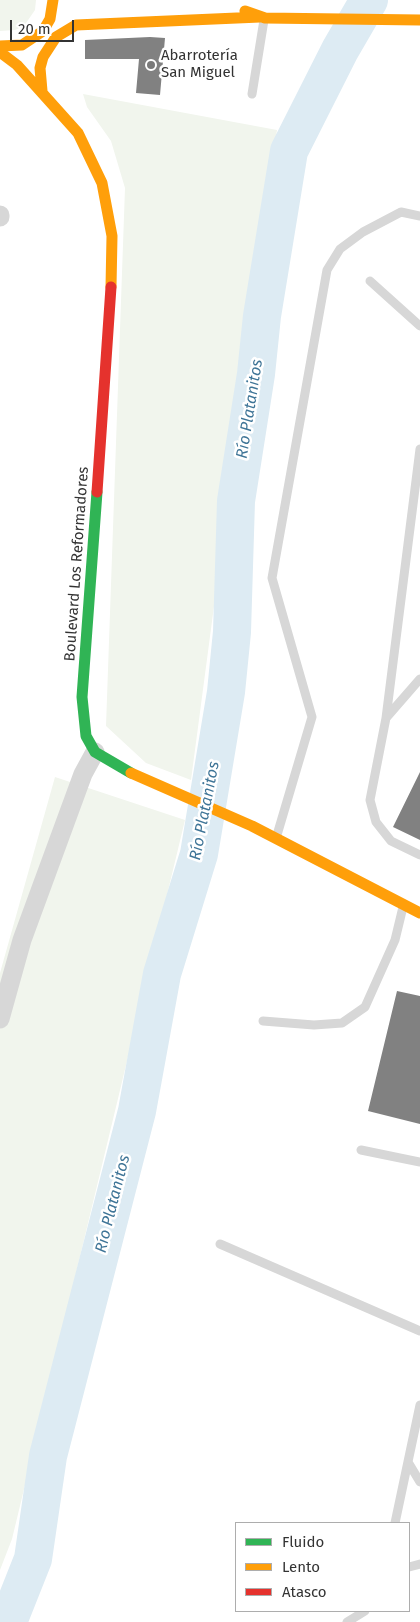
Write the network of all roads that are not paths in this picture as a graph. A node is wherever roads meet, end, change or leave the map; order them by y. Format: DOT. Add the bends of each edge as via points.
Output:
graph roads {
  1 [pos="53,0"];
  2 [pos="235,4"];
  3 [pos="262,17"];
  4 [pos="415,20"];
  5 [pos="0,46"];
  6 [pos="0,52"];
  7 [pos="42,91"];
  8 [pos="252,94"];
  9 [pos="420,216"];
  10 [pos="370,281"];
  11 [pos="420,326"];
  12 [pos="420,449"];
  13 [pos="420,679"];
  14 [pos="386,718"];
  15 [pos="95,752"];
  16 [pos="276,838"];
  17 [pos="420,856"];
  18 [pos="404,905"];
  19 [pos="420,913"];
  20 [pos="0,1018"];
  21 [pos="263,1021"];
  22 [pos="361,1150"];
  23 [pos="420,1162"];
  24 [pos="220,1244"];
  25 [pos="420,1331"];
  26 [pos="420,1406"];
  27 [pos="408,1462"];
  28 [pos="420,1482"];
  29 [pos="395,1522"];
  30 [pos="363,1612"];
  31 [pos="347,1622"];
  1 -- 5 [label="main road" via="50,19 32,40 22,45"];
  2 -- 3 [label="main road"];
  3 -- 4 [label="main road"];
  3 -- 7 [label="main road" via="76,25 56,37 43,57"];
  3 -- 8 [label="lane"];
  6 -- 7 [label="main road, Boulevard Los Reformadores"];
  7 -- 15 [label="main road, Boulevard Los Reformadores" via="78,133 102,182 112,236 110,311 82,697 86,736"];
  9 -- 16 [label="lane" via="401,212 363,232 340,249 327,270 272,578 312,717"];
  10 -- 11 [label="lane"];
  12 -- 14 [label="lane"];
  13 -- 14 [label="lane"];
  14 -- 17 [label="lane" via="370,800 376,822 391,842"];
  15 -- 16 [label="main road" via="128,772"];
  15 -- 20 [label="street" via="83,774 22,940"];
  16 -- 18 [label="main road"];
  18 -- 19 [label="main road"];
  18 -- 21 [label="lane" via="395,940 365,1007 342,1023 314,1025"];
  22 -- 23 [label="lane"];
  24 -- 25 [label="lane"];
  26 -- 27 [label="lane"];
  27 -- 28 [label="lane"];
  27 -- 29 [label="lane"];
  30 -- 31 [label="lane"];
}
